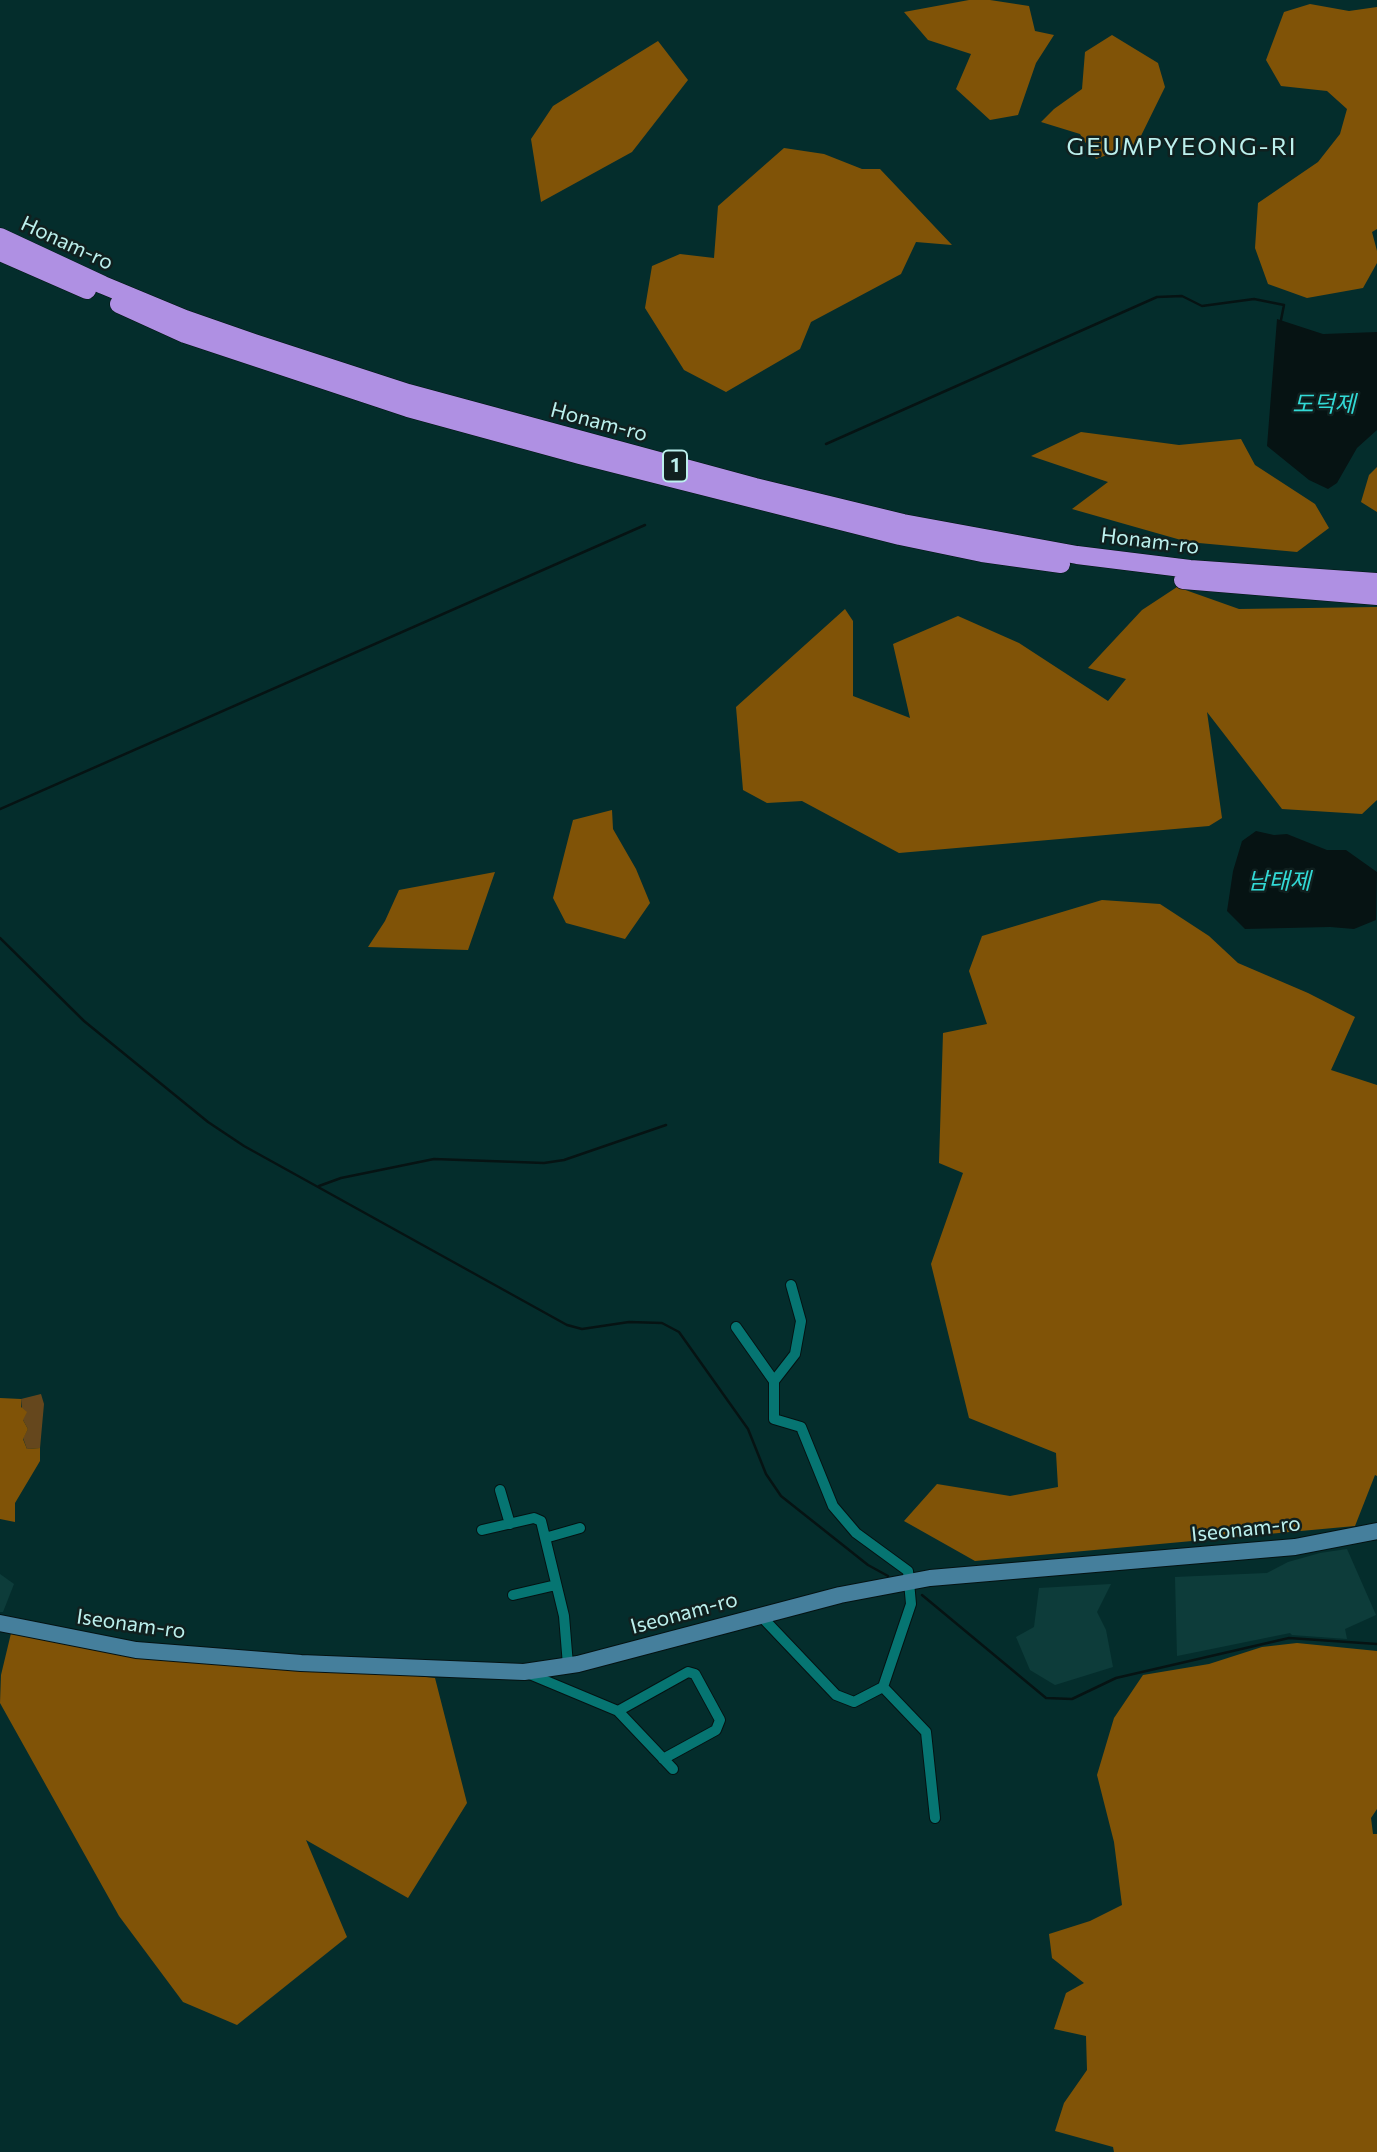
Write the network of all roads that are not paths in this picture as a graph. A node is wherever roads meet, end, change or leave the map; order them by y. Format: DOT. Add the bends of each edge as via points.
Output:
graph roads {
  1 [pos="0,237"];
  2 [pos="0,252"];
  3 [pos="1377,582"];
  4 [pos="1377,596"];
  5 [pos="791,1285"];
  6 [pos="736,1327"];
  7 [pos="774,1381"];
  8 [pos="500,1490"];
  9 [pos="510,1524"];
  10 [pos="580,1528"];
  11 [pos="482,1531"];
  12 [pos="1377,1531"];
  13 [pos="545,1538"];
  14 [pos="907,1582"];
  15 [pos="556,1585"];
  16 [pos="513,1595"];
  17 [pos="759,1614"];
  18 [pos="0,1623"];
  19 [pos="571,1665"];
  20 [pos="524,1672"];
  21 [pos="883,1687"];
  22 [pos="568,1689"];
  23 [pos="618,1711"];
  24 [pos="663,1759"];
  25 [pos="673,1769"];
  26 [pos="935,1818"];
  1 -- 3 [label="highway, Honam-ro / 1" via="161,310 267,347 408,393 755,487 904,523 1077,555 1190,569"];
  2 -- 4 [label="highway, Honam-ro / 1" via="185,334 408,408 900,536 982,553 1177,580"];
  5 -- 7 [label="street" via="801,1321 795,1354"];
  6 -- 7 [label="street"];
  7 -- 14 [label="street" via="774,1419 801,1427 833,1506 856,1533 908,1571"];
  8 -- 9 [label="street"];
  9 -- 11 [label="street"];
  9 -- 13 [label="street" via="534,1518 541,1521"];
  10 -- 13 [label="street"];
  12 -- 14 [label="main road, Iseonam-ro" via="1295,1547"];
  13 -- 15 [label="street"];
  14 -- 17 [label="main road, Iseonam-ro"];
  14 -- 21 [label="street" via="911,1604"];
  15 -- 16 [label="street"];
  15 -- 19 [label="street"];
  17 -- 19 [label="main road, Iseonam-ro"];
  17 -- 21 [label="street" via="835,1695 854,1702"];
  18 -- 20 [label="main road, Iseonam-ro" via="136,1650 301,1663"];
  19 -- 20 [label="main road, Iseonam-ro"];
  19 -- 22 [label="street"];
  20 -- 22 [label="street"];
  21 -- 26 [label="street" via="926,1732"];
  22 -- 23 [label="street"];
  23 -- 24 [label="street"];
  23 -- 24 [label="street" via="688,1672 695,1674 720,1720 716,1730"];
  24 -- 25 [label="street"];
}
